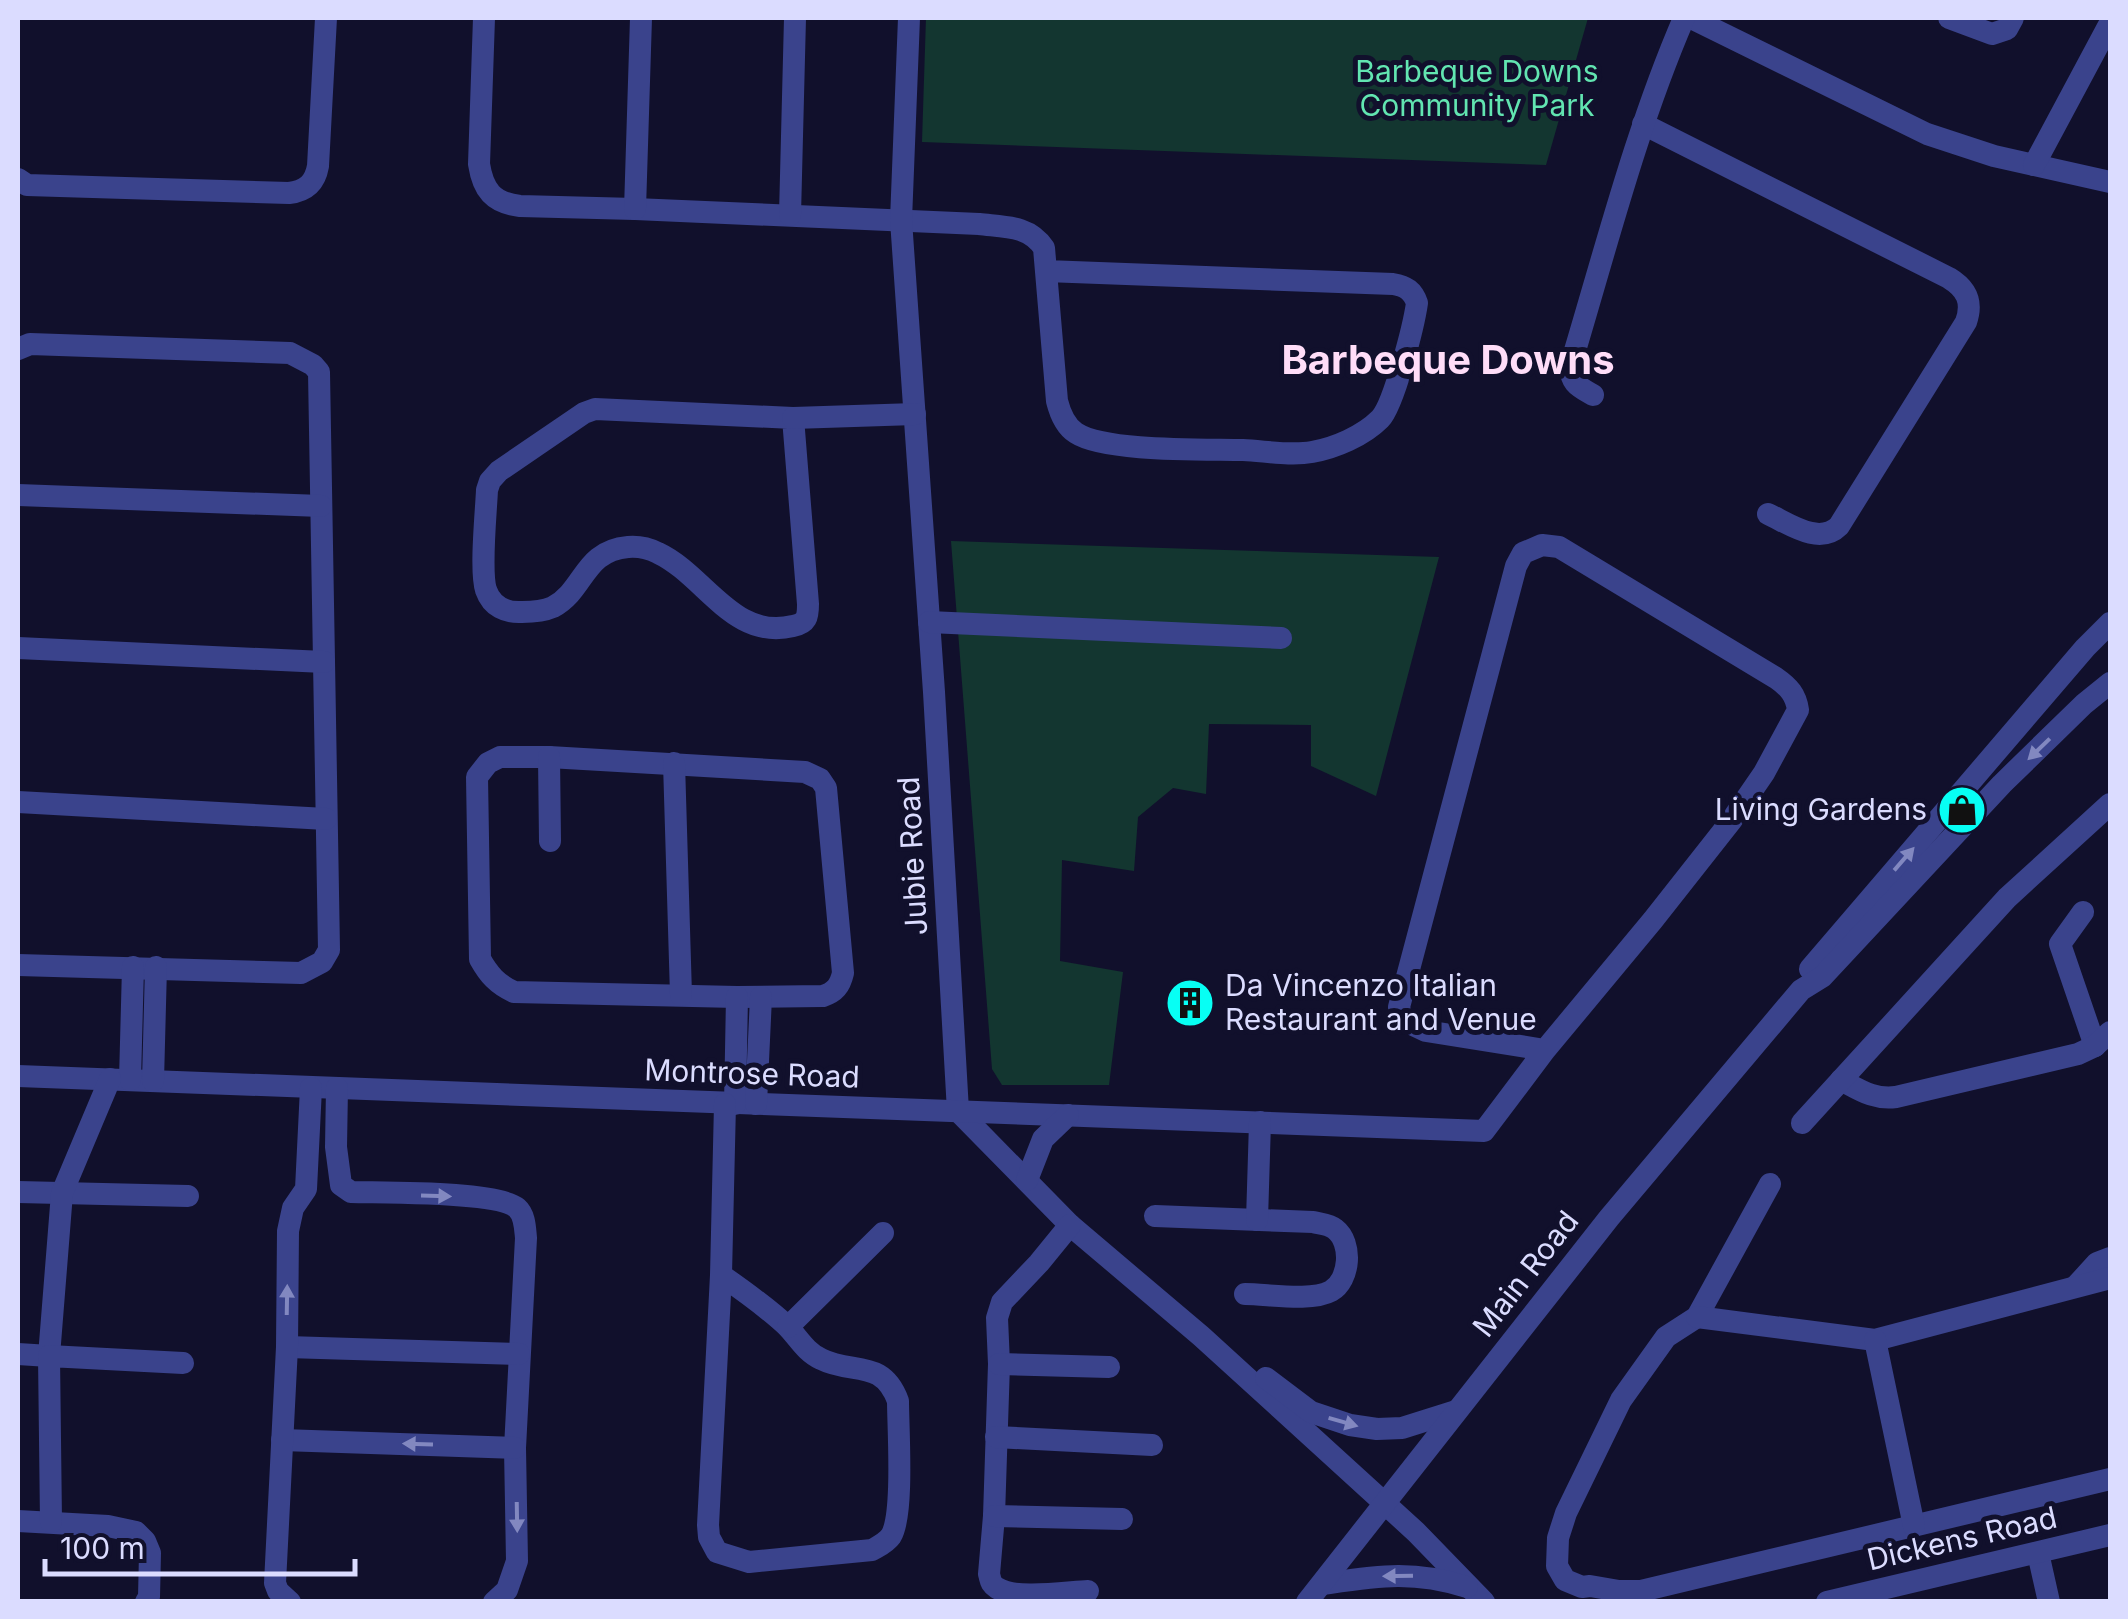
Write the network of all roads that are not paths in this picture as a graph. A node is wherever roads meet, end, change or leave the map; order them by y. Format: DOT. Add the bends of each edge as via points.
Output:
graph roads {
  1 [pos="326,18"];
  2 [pos="484,18"];
  3 [pos="641,18"];
  4 [pos="795,18"];
  5 [pos="910,18"];
  6 [pos="1687,18"];
  7 [pos="1949,18"];
  8 [pos="2013,18"];
  9 [pos="2110,24"];
  10 [pos="1643,124"];
  11 [pos="2034,164"];
  12 [pos="18,179"];
  13 [pos="2110,182"];
  14 [pos="635,208"];
  15 [pos="790,215"];
  16 [pos="901,220"];
  17 [pos="1046,271"];
  18 [pos="18,349"];
  19 [pos="1593,395"];
  20 [pos="914,414"];
  21 [pos="793,418"];
  22 [pos="18,495"];
  23 [pos="321,506"];
  24 [pos="1768,514"];
  25 [pos="929,622"];
  26 [pos="2110,623"];
  27 [pos="1281,638"];
  28 [pos="18,648"];
  29 [pos="324,662"];
  30 [pos="2110,683"];
  31 [pos="549,757"];
  32 [pos="674,764"];
  33 [pos="18,802"];
  34 [pos="2110,804"];
  35 [pos="326,819"];
  36 [pos="550,842"];
  37 [pos="2083,912"];
  38 [pos="18,966"];
  39 [pos="145,967"];
  40 [pos="1802,990"];
  41 [pos="680,995"];
  42 [pos="737,997"];
  43 [pos="762,997"];
  44 [pos="2103,1039"];
  45 [pos="1545,1050"];
  46 [pos="18,1076"];
  47 [pos="131,1080"];
  48 [pos="1841,1080"];
  49 [pos="311,1088"];
  50 [pos="337,1088"];
  51 [pos="739,1104"];
  52 [pos="958,1112"];
  53 [pos="1068,1115"];
  54 [pos="1260,1122"];
  55 [pos="1802,1123"];
  56 [pos="1026,1180"];
  57 [pos="1770,1184"];
  58 [pos="18,1192"];
  59 [pos="62,1194"];
  60 [pos="188,1196"];
  61 [pos="1154,1216"];
  62 [pos="1256,1220"];
  63 [pos="1070,1225"];
  64 [pos="883,1233"];
  65 [pos="2110,1258"];
  66 [pos="721,1275"];
  67 [pos="2110,1278"];
  68 [pos="2076,1286"];
  69 [pos="2110,1292"];
  70 [pos="1245,1294"];
  71 [pos="1697,1317"];
  72 [pos="788,1327"];
  73 [pos="1201,1336"];
  74 [pos="1875,1340"];
  75 [pos="287,1347"];
  76 [pos="18,1354"];
  77 [pos="520,1354"];
  78 [pos="49,1356"];
  79 [pos="183,1363"];
  80 [pos="999,1364"];
  81 [pos="1110,1366"];
  82 [pos="1456,1412"];
  83 [pos="996,1437"];
  84 [pos="282,1440"];
  85 [pos="1152,1445"];
  86 [pos="516,1448"];
  87 [pos="2110,1480"];
  88 [pos="1386,1504"];
  89 [pos="994,1516"];
  90 [pos="1122,1519"];
  91 [pos="18,1522"];
  92 [pos="51,1522"];
  93 [pos="1914,1526"];
  94 [pos="2110,1535"];
  95 [pos="2038,1553"];
  96 [pos="1088,1591"];
  97 [pos="1315,1593"];
  98 [pos="1478,1595"];
  99 [pos="146,1602"];
  100 [pos="290,1602"];
  101 [pos="494,1602"];
  102 [pos="1827,1602"];
  103 [pos="2048,1602"];
  1 -- 12 [label="street" via="318,166 306,188 288,193"];
  2 -- 14 [label="street" via="479,164 488,194 507,205"];
  3 -- 14 [label="street"];
  4 -- 15 [label="street"];
  5 -- 16 [label="street, Jubie Road"];
  6 -- 10 [label="street"];
  6 -- 11 [label="street" via="1927,134"];
  7 -- 8 [label="street" via="1992,34"];
  9 -- 11 [label="street"];
  10 -- 19 [label="street" via="1571,364 1574,384"];
  10 -- 24 [label="street" via="1950,278 1968,300 1966,322 1839,526 1817,534"];
  11 -- 13 [label="street"];
  14 -- 15 [label="street"];
  15 -- 16 [label="street"];
  16 -- 17 [label="street" via="1016,228 1044,248"];
  16 -- 20 [label="street, Jubie Road"];
  17 -- 17 [label="street" via="1060,411 1077,434 1121,446 1309,453 1345,441 1385,415 1416,302 1394,284"];
  18 -- 23 [label="street" via="30,344 302,358 320,380"];
  20 -- 21 [label="street"];
  20 -- 25 [label="street, Jubie Road"];
  21 -- 21 [label="street" via="808,604 802,624 782,629 748,623 677,564 638,546 591,562 553,607 502,610 486,592 490,481 584,413"];
  22 -- 23 [label="street"];
  23 -- 29 [label="street"];
  25 -- 27 [label="street"];
  25 -- 52 [label="street, Jubie Road"];
  40 -- 26 [label="street, Main Road, one-way" via="1810,968"];
  28 -- 29 [label="street"];
  29 -- 35 [label="street"];
  30 -- 40 [label="street, Main Road, one-way"];
  31 -- 32 [label="street"];
  31 -- 36 [label="street"];
  31 -- 41 [label="street" via="500,757 477,778 480,959 488,974 514,992"];
  32 -- 41 [label="street"];
  32 -- 43 [label="street" via="805,772 826,788 842,980 823,996"];
  33 -- 35 [label="street"];
  34 -- 48 [label="street" via="2007,898"];
  35 -- 39 [label="street" via="329,950 322,962 301,973"];
  37 -- 44 [label="street" via="2060,944"];
  38 -- 39 [label="street"];
  39 -- 47 [label="street"];
  40 -- 82 [label="street, Main Road"];
  41 -- 42 [label="street"];
  42 -- 43 [label="street"];
  42 -- 51 [label="street"];
  43 -- 51 [label="street"];
  44 -- 48 [label="street" via="2053,1062 1884,1099"];
  45 -- 45 [label="street" via="1748,798 1798,710 1776,678 1548,545 1523,553 1516,566 1399,1008 1407,1022 1426,1031"];
  45 -- 54 [label="street, Montrose Road" via="1484,1132"];
  46 -- 47 [label="street, Montrose Road"];
  47 -- 49 [label="street, Montrose Road"];
  47 -- 59 [label="street"];
  48 -- 55 [label="street"];
  49 -- 50 [label="street, Montrose Road"];
  75 -- 49 [label="street, one-way" via="288,1231 306,1190"];
  50 -- 51 [label="street, Montrose Road"];
  50 -- 77 [label="street, one-way" via="336,1148 341,1185 351,1192 496,1199 518,1208 526,1238"];
  51 -- 52 [label="street, Montrose Road"];
  51 -- 66 [label="street"];
  52 -- 53 [label="street, Montrose Road"];
  52 -- 56 [label="street"];
  53 -- 54 [label="street, Montrose Road"];
  53 -- 56 [label="street" via="1043,1138"];
  54 -- 62 [label="street"];
  56 -- 63 [label="street"];
  57 -- 71 [label="street"];
  58 -- 59 [label="street"];
  59 -- 60 [label="street"];
  59 -- 78 [label="street"];
  61 -- 62 [label="street"];
  62 -- 70 [label="street" via="1327,1225 1344,1239 1348,1256 1341,1282 1330,1291"];
  63 -- 73 [label="street"];
  63 -- 80 [label="street" via="1002,1302"];
  64 -- 72 [label="street"];
  65 -- 68 [label="street"];
  66 -- 72 [label="street"];
  66 -- 72 [label="street" via="711,1544 749,1562 872,1550 890,1538 896,1519 898,1401 883,1377 820,1359"];
  67 -- 68 [label="street"];
  68 -- 69 [label="street"];
  68 -- 74 [label="street"];
  71 -- 74 [label="street"];
  71 -- 93 [label="street" via="1666,1337 1621,1400 1558,1538 1557,1566 1565,1580 1641,1590"];
  73 -- 82 [label="street, one-way" via="1311,1412 1350,1425 1402,1428"];
  73 -- 88 [label="street"];
  74 -- 93 [label="street"];
  75 -- 77 [label="street"];
  75 -- 84 [label="street"];
  76 -- 78 [label="street"];
  77 -- 86 [label="street"];
  78 -- 79 [label="street"];
  78 -- 92 [label="street"];
  80 -- 81 [label="street"];
  80 -- 83 [label="street"];
  82 -- 88 [label="street, Main Road"];
  83 -- 85 [label="street"];
  83 -- 89 [label="street"];
  86 -- 84 [label="street, one-way"];
  84 -- 100 [label="street" via="275,1582"];
  86 -- 101 [label="street, one-way" via="517,1561 507,1590"];
  87 -- 93 [label="street"];
  88 -- 97 [label="street, Main Road"];
  88 -- 98 [label="street"];
  89 -- 90 [label="street"];
  89 -- 96 [label="street" via="989,1574 997,1588 1016,1594"];
  91 -- 92 [label="street"];
  92 -- 99 [label="street" via="136,1532 150,1552"];
  94 -- 95 [label="street, Dickens Road"];
  95 -- 102 [label="street, Dickens Road"];
  95 -- 103 [label="street"];
  98 -- 97 [label="street, one-way" via="1442,1579 1404,1574"];
}
